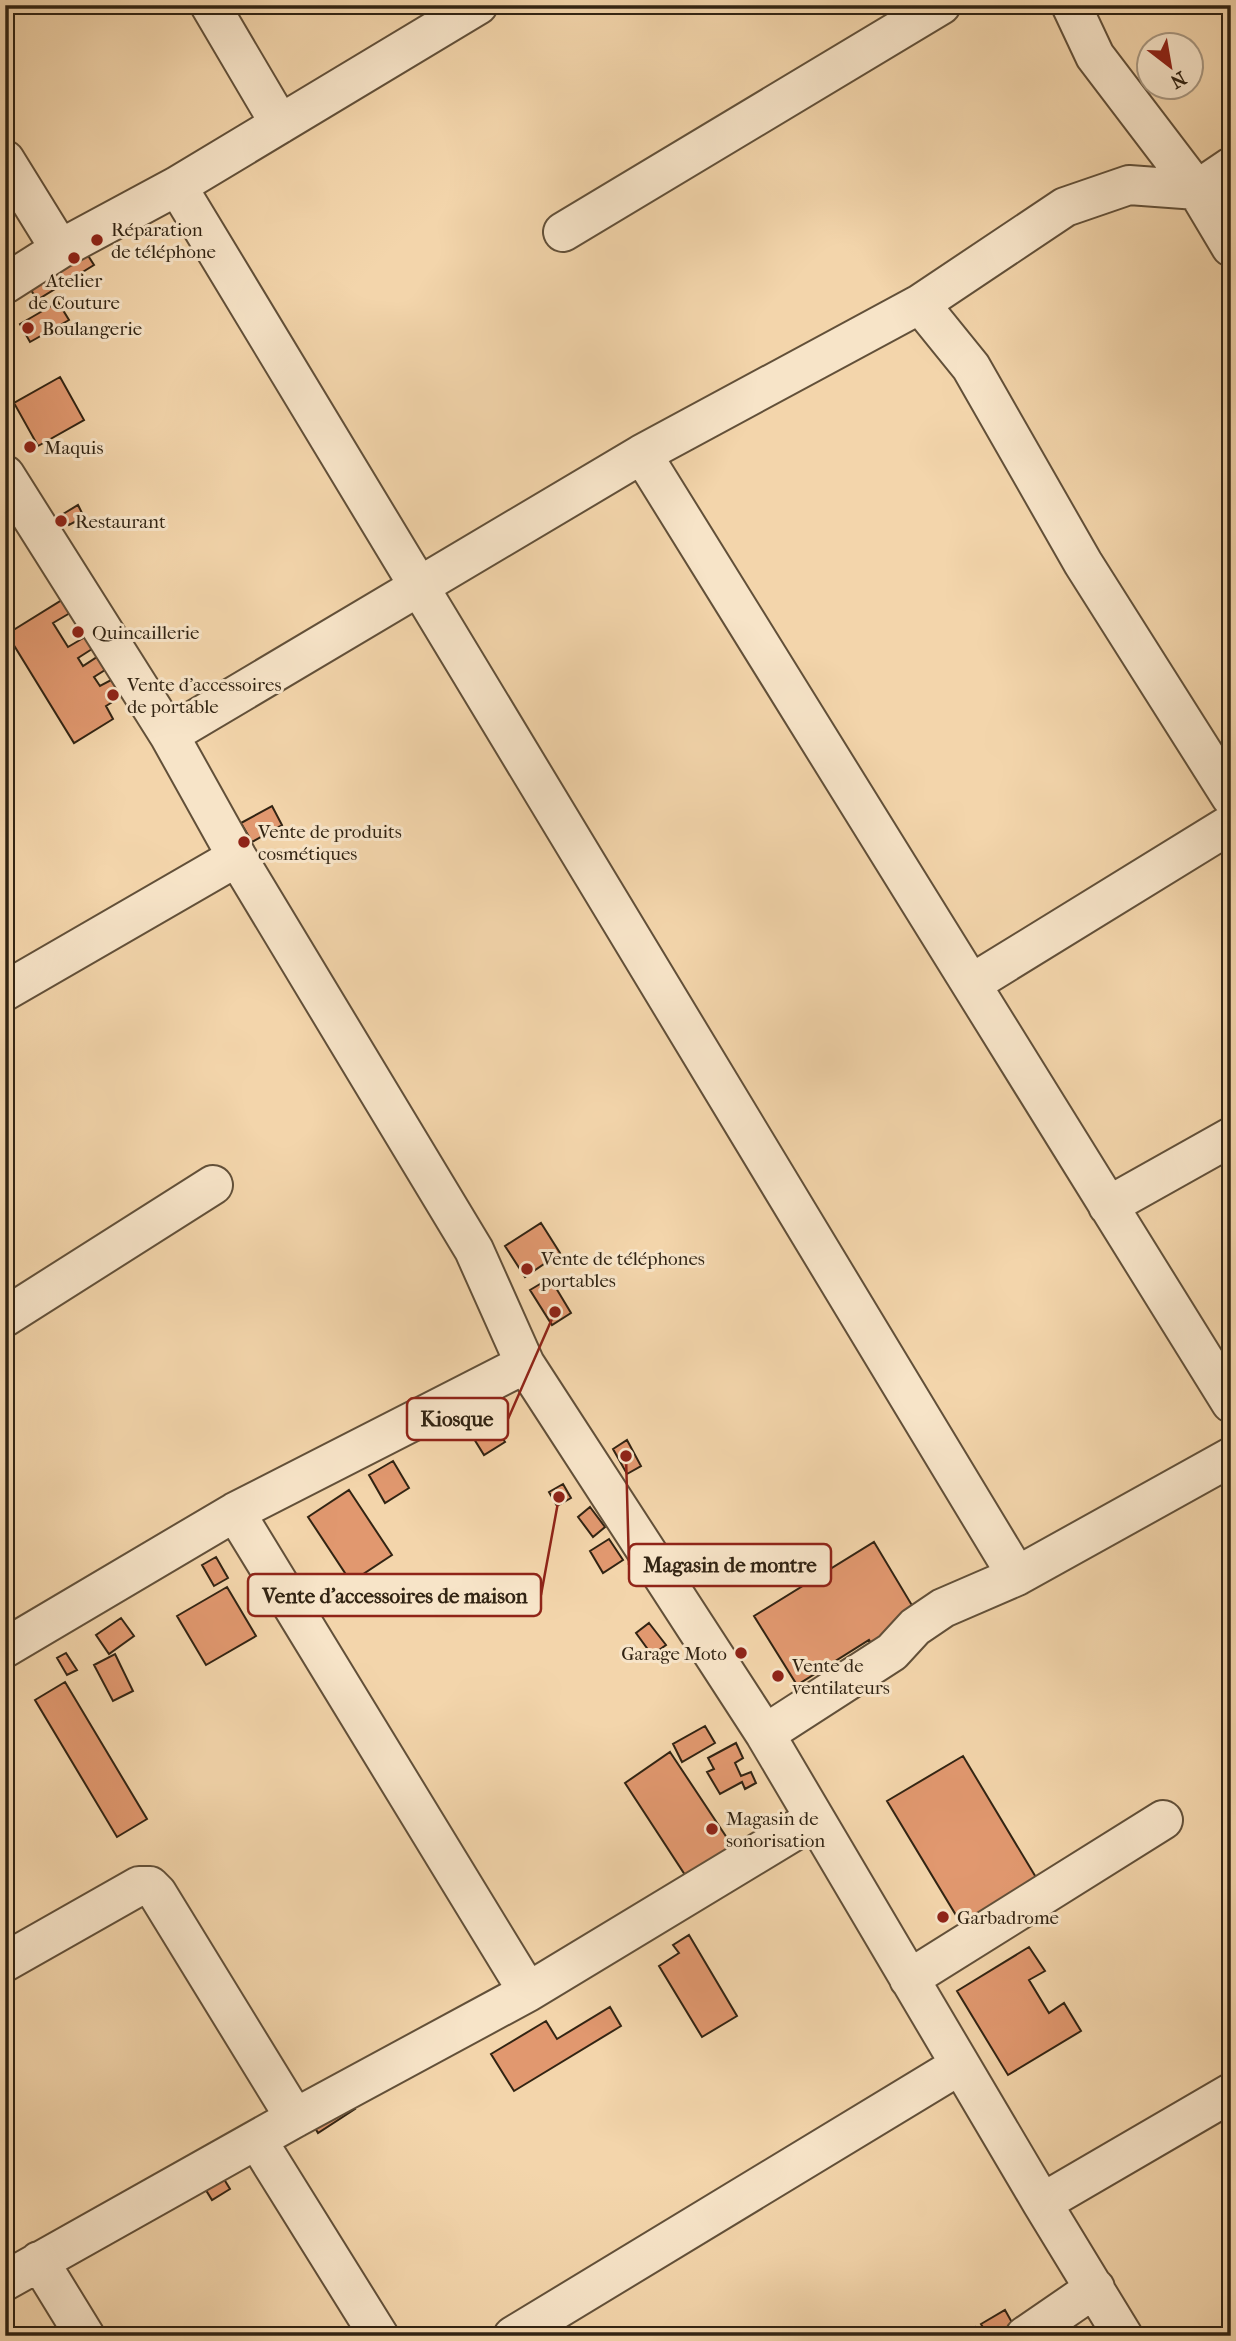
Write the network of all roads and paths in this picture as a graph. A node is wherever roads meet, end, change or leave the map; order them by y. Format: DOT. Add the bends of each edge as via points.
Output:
graph roads {
  1 [pos="210,5"];
  2 [pos="478,5"];
  3 [pos="941,5"];
  4 [pos="1071,5"];
  5 [pos="280,124"];
  6 [pos="5,160"];
  7 [pos="1231,167"];
  8 [pos="177,186"];
  9 [pos="1197,190"];
  10 [pos="563,232"];
  11 [pos="1231,247"];
  12 [pos="60,249"];
  13 [pos="5,284"];
  14 [pos="920,304"];
  15 [pos="642,454"];
  16 [pos="5,475"];
  17 [pos="420,587"];
  18 [pos="169,735"];
  19 [pos="1231,797"];
  20 [pos="1231,824"];
  21 [pos="237,857"];
  22 [pos="971,984"];
  23 [pos="7,986"];
  24 [pos="1231,1137"];
  25 [pos="213,1185"];
  26 [pos="1108,1206"];
  27 [pos="5,1317"];
  28 [pos="525,1364"];
  29 [pos="1231,1403"];
  30 [pos="1231,1457"];
  31 [pos="235,1512"];
  32 [pos="1017,1576"];
  33 [pos="5,1648"];
  34 [pos="765,1734"];
  35 [pos="814,1819"];
  36 [pos="1163,1820"];
  37 [pos="5,1962"];
  38 [pos="909,1979"];
  39 [pos="528,1992"];
  40 [pos="960,2065"];
  41 [pos="1231,2093"];
  42 [pos="296,2118"];
  43 [pos="257,2140"];
  44 [pos="1042,2203"];
  45 [pos="39,2261"];
  46 [pos="5,2281"];
  47 [pos="1095,2288"];
  48 [pos="85,2336"];
  49 [pos="379,2336"];
  50 [pos="513,2336"];
  51 [pos="1025,2336"];
  52 [pos="1124,2336"];
  1 -- 5 [label="street"];
  2 -- 5 [label="street"];
  3 -- 10 [label="street"];
  4 -- 9 [label="street" via="1095,56"];
  5 -- 8 [label="street"];
  6 -- 12 [label="street"];
  7 -- 9 [label="street"];
  8 -- 12 [label="street"];
  8 -- 17 [label="street"];
  9 -- 11 [label="street"];
  9 -- 14 [label="street" via="1129,185 1065,207"];
  12 -- 13 [label="street"];
  14 -- 15 [label="street"];
  14 -- 19 [label="street" via="971,367 1083,563"];
  15 -- 17 [label="street"];
  15 -- 22 [label="street"];
  16 -- 18 [label="street"];
  17 -- 18 [label="street"];
  17 -- 32 [label="street"];
  18 -- 21 [label="street"];
  20 -- 22 [label="street"];
  21 -- 23 [label="street"];
  21 -- 28 [label="street" via="474,1250"];
  22 -- 26 [label="street"];
  24 -- 26 [label="street"];
  25 -- 27 [label="street"];
  26 -- 29 [label="street"];
  28 -- 31 [label="street"];
  28 -- 34 [label="street"];
  30 -- 32 [label="street"];
  31 -- 33 [label="street"];
  31 -- 39 [label="street"];
  32 -- 34 [label="street" via="943,1608 915,1627 892,1652"];
  34 -- 35 [label="street"];
  35 -- 38 [label="street"];
  35 -- 39 [label="street"];
  36 -- 38 [label="street"];
  37 -- 42 [label="street" via="139,1886 150,1886"];
  38 -- 40 [label="street"];
  39 -- 42 [label="street"];
  40 -- 44 [label="street"];
  40 -- 50 [label="street"];
  41 -- 44 [label="street"];
  42 -- 43 [label="street"];
  43 -- 45 [label="street"];
  43 -- 49 [label="street"];
  44 -- 47 [label="street"];
  45 -- 46 [label="street"];
  45 -- 48 [label="street"];
  47 -- 51 [label="street"];
  47 -- 52 [label="street"];
}
